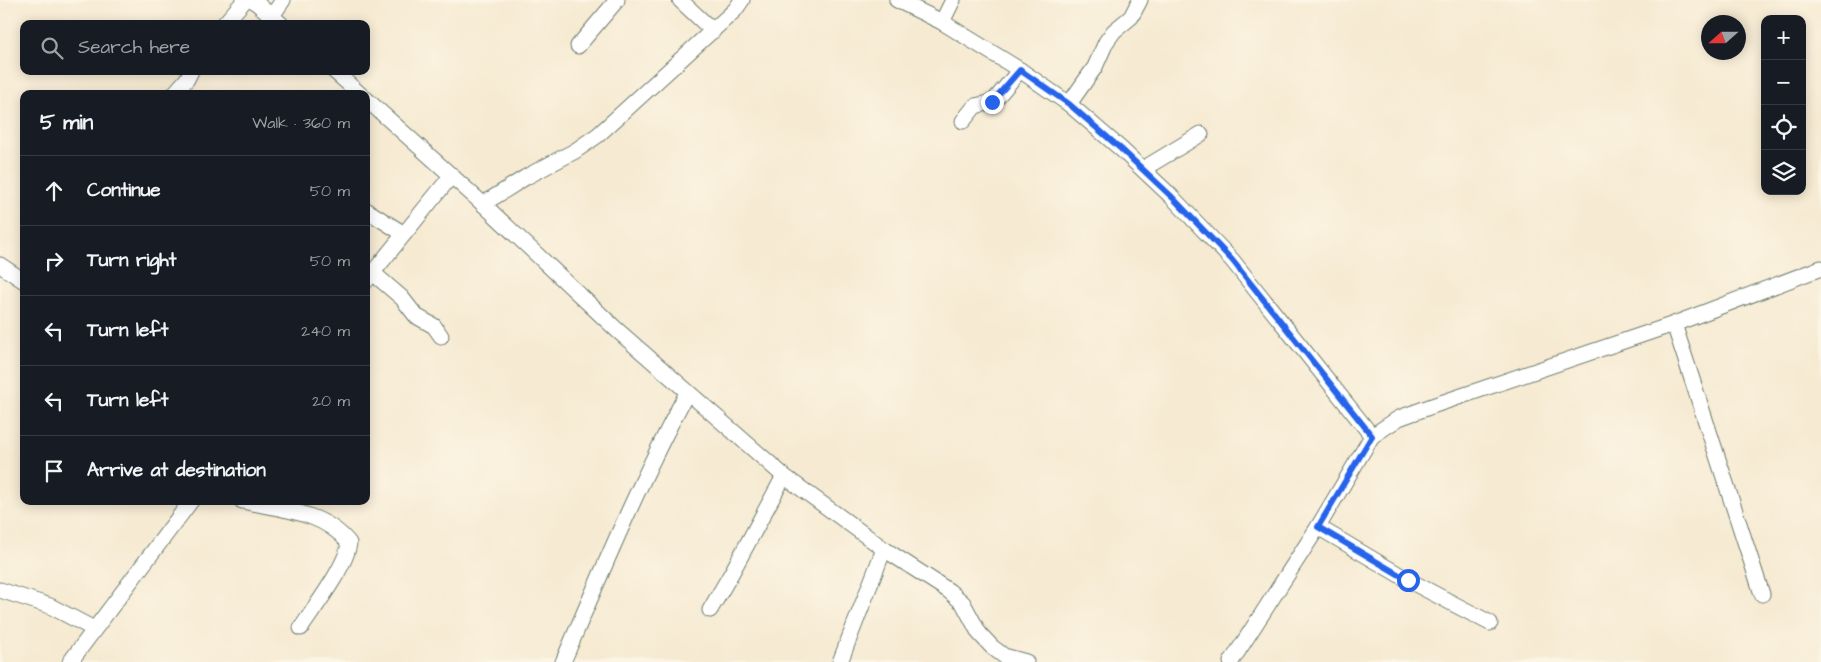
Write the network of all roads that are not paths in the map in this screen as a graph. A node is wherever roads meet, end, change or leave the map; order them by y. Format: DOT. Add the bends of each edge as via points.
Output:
graph roads {
  1 [pos="245,0"];
  2 [pos="253,0"];
  3 [pos="283,0"];
  4 [pos="617,0"];
  5 [pos="680,0"];
  6 [pos="742,0"];
  7 [pos="897,0"];
  8 [pos="953,0"];
  9 [pos="1140,0"];
  10 [pos="228,20"];
  11 [pos="276,20"];
  12 [pos="942,22"];
  13 [pos="713,30"];
  14 [pos="578,46"];
  15 [pos="1020,70"];
  16 [pos="189,75"];
  17 [pos="339,75"];
  18 [pos="177,90"];
  19 [pos="355,90"];
  20 [pos="370,103"];
  21 [pos="1069,104"];
  22 [pos="963,120"];
  23 [pos="1201,134"];
  24 [pos="1143,170"];
  25 [pos="452,175"];
  26 [pos="484,204"];
  27 [pos="370,213"];
  28 [pos="404,234"];
  29 [pos="0,265"];
  30 [pos="1821,268"];
  31 [pos="370,276"];
  32 [pos="20,278"];
  33 [pos="370,278"];
  34 [pos="1674,324"];
  35 [pos="441,336"];
  36 [pos="687,393"];
  37 [pos="1372,436"];
  38 [pos="784,476"];
  39 [pos="188,505"];
  40 [pos="263,505"];
  41 [pos="1318,527"];
  42 [pos="884,549"];
  43 [pos="0,590"];
  44 [pos="1762,594"];
  45 [pos="710,610"];
  46 [pos="1490,623"];
  47 [pos="301,628"];
  48 [pos="94,630"];
  49 [pos="70,662"];
  50 [pos="563,662"];
  51 [pos="840,662"];
  52 [pos="1026,662"];
  53 [pos="1231,662"];
  1 -- 10 [label="street"];
  2 -- 11 [label="street"];
  3 -- 11 [label="street"];
  4 -- 14 [label="street"];
  5 -- 13 [label="street"];
  6 -- 13 [label="street"];
  7 -- 12 [label="street"];
  8 -- 12 [label="street"];
  9 -- 21 [label="street" via="1131,17 1106,42 1095,67"];
  12 -- 15 [label="street"];
  13 -- 26 [label="street" via="598,135"];
  15 -- 21 [label="street"];
  15 -- 22 [label="street" via="992,102 975,106"];
  16 -- 18 [label="street"];
  17 -- 19 [label="street"];
  20 -- 25 [label="street"];
  21 -- 24 [label="street"];
  23 -- 24 [label="street"];
  24 -- 37 [label="street" via="1232,260"];
  25 -- 26 [label="street"];
  25 -- 28 [label="street"];
  26 -- 36 [label="street"];
  27 -- 28 [label="street"];
  28 -- 31 [label="street"];
  29 -- 32 [label="street"];
  30 -- 34 [label="street"];
  33 -- 35 [label="street" via="402,298 416,316 434,326"];
  34 -- 37 [label="street" via="1399,418"];
  34 -- 44 [label="street"];
  36 -- 38 [label="street"];
  36 -- 50 [label="street" via="629,509"];
  37 -- 41 [label="street"];
  38 -- 42 [label="street"];
  38 -- 45 [label="street"];
  39 -- 48 [label="street"];
  40 -- 47 [label="street" via="315,518 341,534 349,543 348,552"];
  41 -- 46 [label="street"];
  41 -- 53 [label="street"];
  42 -- 51 [label="street"];
  42 -- 52 [label="street" via="950,591 963,603 979,633 992,647 1004,656"];
  43 -- 48 [label="street" via="50,606"];
  48 -- 49 [label="street"];
}
